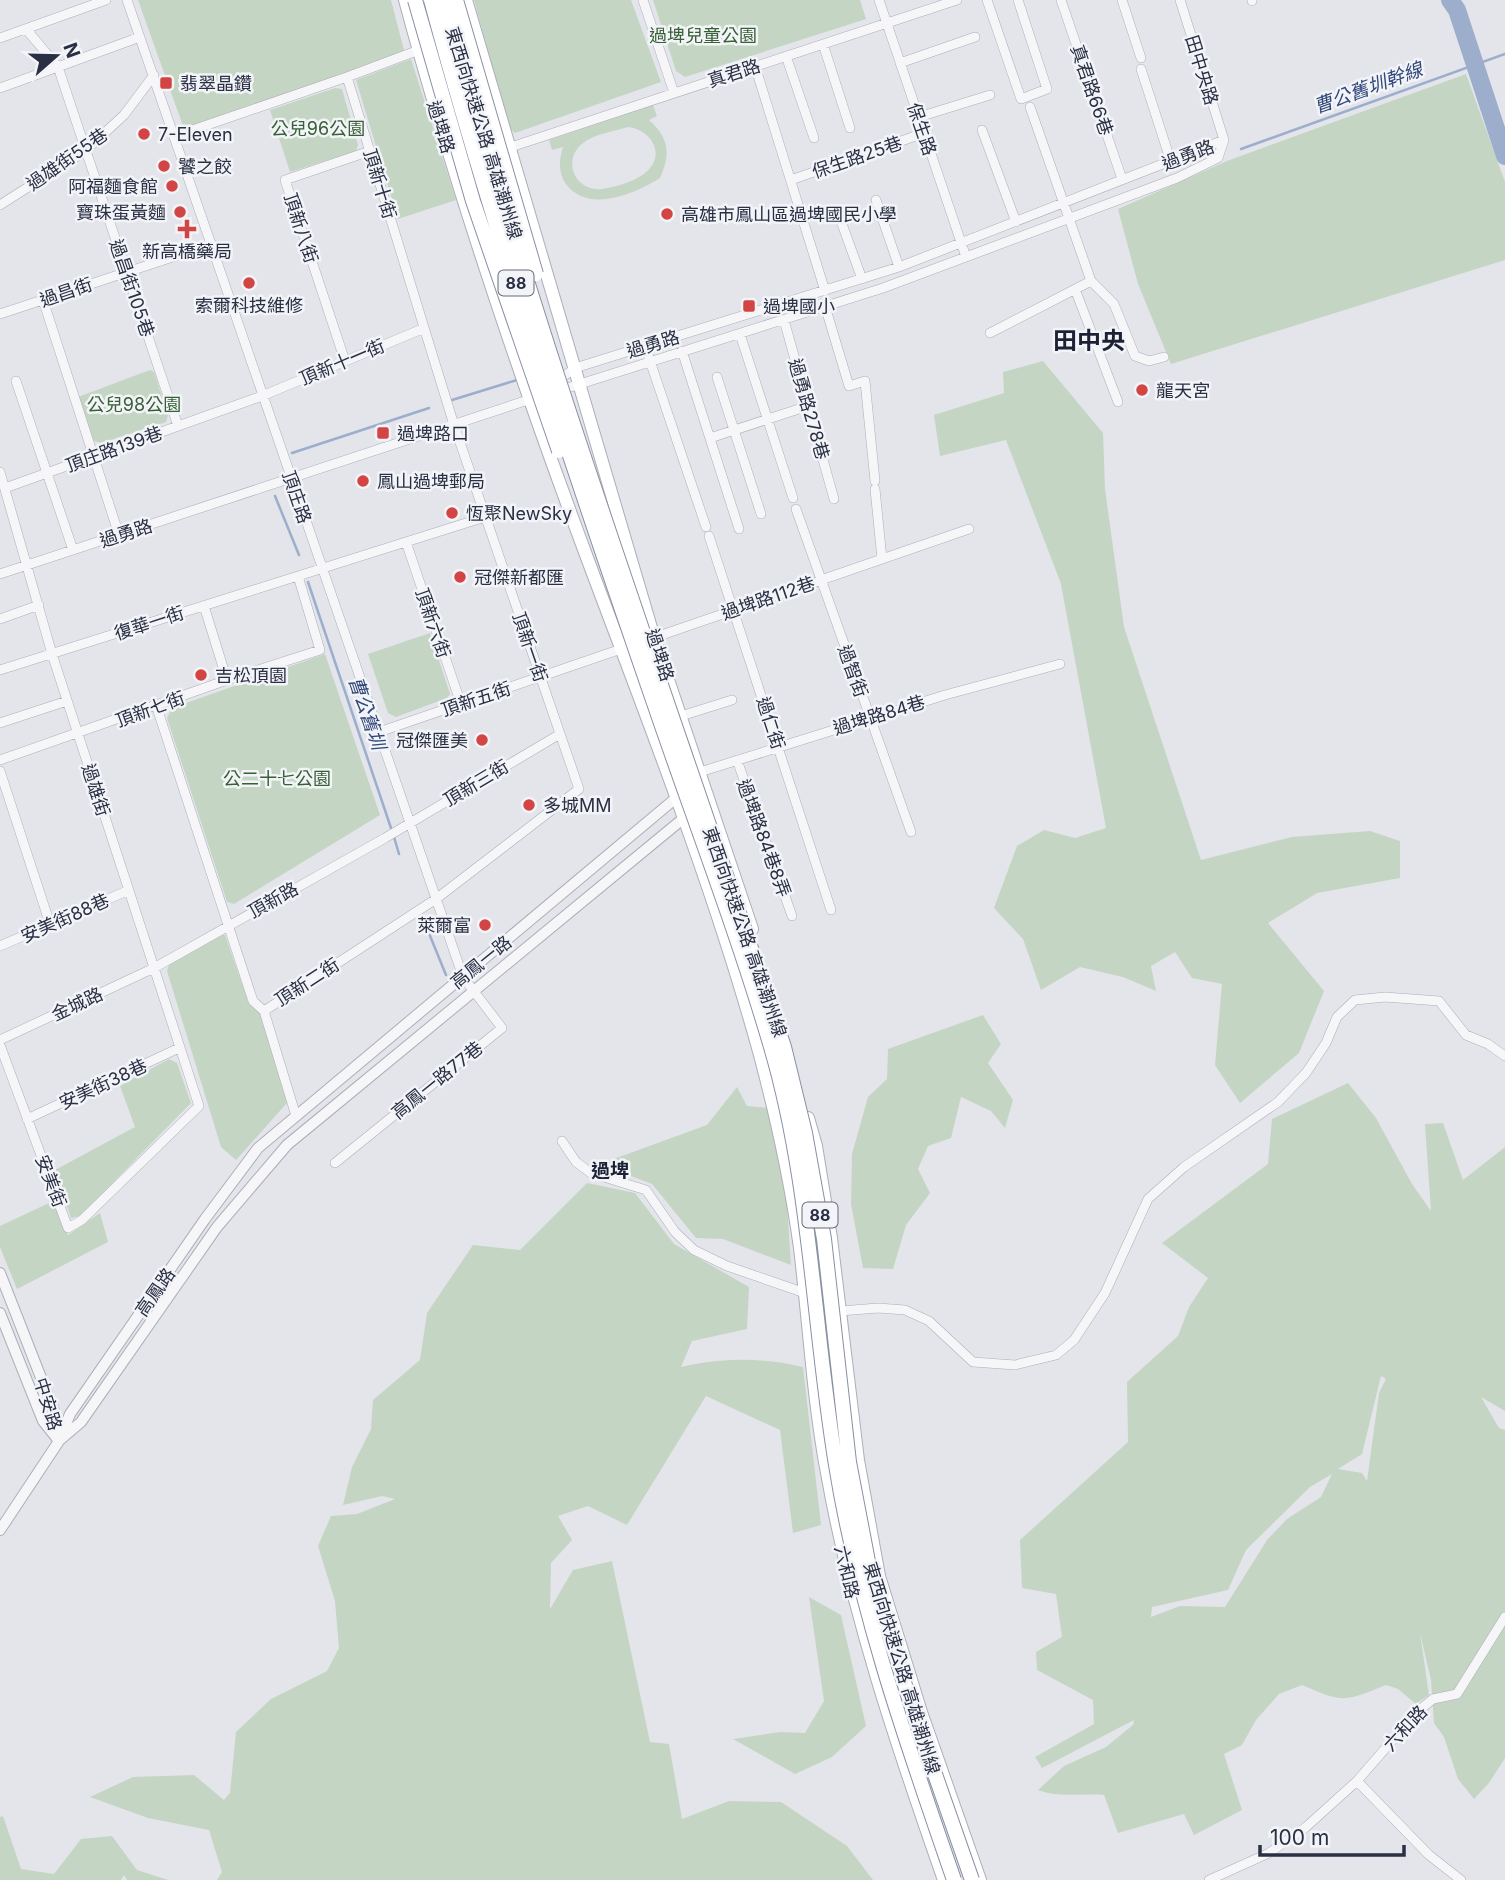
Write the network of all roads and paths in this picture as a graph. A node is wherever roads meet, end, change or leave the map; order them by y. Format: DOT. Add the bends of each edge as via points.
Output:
graph roads {
  1 [pos="106,0"];
  2 [pos="127,0"];
  3 [pos="405,0"];
  4 [pos="415,0"];
  5 [pos="431,0"];
  6 [pos="445,0"];
  7 [pos="456,0"];
  8 [pos="466,0"];
  9 [pos="643,0"];
  10 [pos="879,0"];
  11 [pos="987,0"];
  12 [pos="1018,0"];
  13 [pos="1061,0"];
  14 [pos="1122,0"];
  15 [pos="1180,0"];
  16 [pos="951,1"];
  17 [pos="887,23"];
  18 [pos="26,29"];
  19 [pos="140,37"];
  20 [pos="975,37"];
  21 [pos="0,38"];
  22 [pos="823,44"];
  23 [pos="419,50"];
  24 [pos="786,56"];
  25 [pos="1141,58"];
  26 [pos="900,63"];
  27 [pos="755,66"];
  28 [pos="58,67"];
  29 [pos="1141,69"];
  30 [pos="154,75"];
  31 [pos="347,76"];
  32 [pos="0,88"];
  33 [pos="674,93"];
  34 [pos="990,95"];
  35 [pos="1030,107"];
  36 [pos="919,117"];
  37 [pos="850,128"];
  38 [pos="982,130"];
  39 [pos="924,133"];
  40 [pos="175,136"];
  41 [pos="814,138"];
  42 [pos="1224,140"];
  43 [pos="511,147"];
  44 [pos="85,151"];
  45 [pos="370,151"];
  46 [pos="1171,162"];
  47 [pos="1122,179"];
  48 [pos="791,180"];
  49 [pos="876,200"];
  50 [pos="1063,203"];
  51 [pos="0,205"];
  52 [pos="838,213"];
  53 [pos="1068,219"];
  54 [pos="1016,222"];
  55 [pos="961,243"];
  56 [pos="212,244"];
  57 [pos="966,257"];
  58 [pos="898,267"];
  59 [pos="127,272"];
  60 [pos="862,279"];
  61 [pos="1091,281"];
  62 [pos="1074,289"];
  63 [pos="825,291"];
  64 [pos="43,300"];
  65 [pos="825,306"];
  66 [pos="0,314"];
  67 [pos="783,320"];
  68 [pos="422,329"];
  69 [pos="990,333"];
  70 [pos="740,334"];
  71 [pos="645,346"];
  72 [pos="682,351"];
  73 [pos="1164,357"];
  74 [pos="345,361"];
  75 [pos="650,361"];
  76 [pos="575,369"];
  77 [pos="718,377"];
  78 [pos="16,381"];
  79 [pos="579,384"];
  80 [pos="262,396"];
  81 [pos="530,399"];
  82 [pos="1118,402"];
  83 [pos="808,406"];
  84 [pos="767,419"];
  85 [pos="454,425"];
  86 [pos="178,426"];
  87 [pos="734,430"];
  88 [pos="710,438"];
  89 [pos="93,457"];
  90 [pos="0,472"];
  91 [pos="47,474"];
  92 [pos="291,479"];
  93 [pos="5,488"];
  94 [pos="793,498"];
  95 [pos="834,499"];
  96 [pos="796,509"];
  97 [pos="761,514"];
  98 [pos="485,517"];
  99 [pos="739,529"];
  100 [pos="970,529"];
  101 [pos="119,535"];
  102 [pos="406,542"];
  103 [pos="73,550"];
  104 [pos="882,559"];
  105 [pos="612,563"];
  106 [pos="28,565"];
  107 [pos="322,568"];
  108 [pos="0,574"];
  109 [pos="298,576"];
  110 [pos="820,580"];
  111 [pos="39,605"];
  112 [pos="204,606"];
  113 [pos="734,610"];
  114 [pos="0,619"];
  115 [pos="654,638"];
  116 [pos="622,649"];
  117 [pos="52,654"];
  118 [pos="1060,664"];
  119 [pos="0,670"];
  120 [pos="540,677"];
  121 [pos="227,680"];
  122 [pos="732,699"];
  123 [pos="67,701"];
  124 [pos="461,704"];
  125 [pos="157,708"];
  126 [pos="681,716"];
  127 [pos="870,717"];
  128 [pos="0,723"];
  129 [pos="379,732"];
  130 [pos="560,734"];
  131 [pos="78,735"];
  132 [pos="779,746"];
  133 [pos="0,760"];
  134 [pos="737,760"];
  135 [pos="0,771"];
  136 [pos="700,772"];
  137 [pos="579,789"];
  138 [pos="708,795"];
  139 [pos="677,799"];
  140 [pos="684,819"];
  141 [pos="410,823"];
  142 [pos="911,832"];
  143 [pos="389,836"];
  144 [pos="129,890"];
  145 [pos="436,899"];
  146 [pos="831,910"];
  147 [pos="792,916"];
  148 [pos="50,924"];
  149 [pos="226,927"];
  150 [pos="0,946"];
  151 [pos="154,968"];
  152 [pos="463,977"];
  153 [pos="472,991"];
  154 [pos="264,1011"];
  155 [pos="0,1042"];
  156 [pos="180,1048"];
  157 [pos="1505,1056"];
  158 [pos="199,1105"];
  159 [pos="296,1116"];
  160 [pos="27,1119"];
  161 [pos="562,1141"];
  162 [pos="258,1148"];
  163 [pos="272,1161"];
  164 [pos="335,1163"];
  165 [pos="0,1273"];
  166 [pos="805,1293"];
  167 [pos="840,1311"];
  168 [pos="0,1313"];
  169 [pos="59,1441"];
  170 [pos="0,1530"];
  171 [pos="1505,1617"];
  172 [pos="1357,1782"];
  173 [pos="944,1880"];
  174 [pos="954,1880"];
  175 [pos="972,1880"];
  176 [pos="980,1880"];
  177 [pos="1209,1880"];
  178 [pos="1461,1880"];
  1 -- 18 [label="street"];
  2 -- 19 [label="street, 頂庄路"];
  3 -- 23 [label="main road, 過埤路"];
  4 -- 105 [label="highway, bridge" via="511,316 581,513"];
  5 -- 105 [label="highway, 東西向快速公路 高雄潮州線 / 88, bridge" via="455,91"];
  6 -- 105 [label="highway, 東西向快速公路 高雄潮州線 / 88, bridge"];
  7 -- 105 [label="highway, bridge" via="605,505"];
  8 -- 43 [label="main road, 過埤路"];
  9 -- 33 [label="street"];
  10 -- 17 [label="street, 保生路"];
  11 -- 12 [label="street" via="1021,99 1047,89"];
  13 -- 47 [label="street, 真君路66巷"];
  14 -- 25 [label="street"];
  15 -- 42 [label="street, 田中央路"];
  16 -- 17 [label="street, 真君路"];
  17 -- 22 [label="street, 真君路"];
  17 -- 26 [label="street, 保生路"];
  18 -- 21 [label="street"];
  18 -- 28 [label="street"];
  19 -- 28 [label="street"];
  19 -- 30 [label="street, 頂庄路"];
  20 -- 26 [label="street"];
  22 -- 24 [label="street, 真君路"];
  22 -- 37 [label="street"];
  23 -- 31 [label="street"];
  23 -- 81 [label="main road, 過埤路"];
  24 -- 27 [label="street, 真君路"];
  24 -- 41 [label="street"];
  26 -- 36 [label="street, 保生路"];
  27 -- 33 [label="street, 真君路"];
  27 -- 48 [label="street"];
  28 -- 32 [label="street"];
  28 -- 44 [label="street, 過昌街105巷"];
  29 -- 46 [label="street"];
  30 -- 40 [label="street, 頂庄路"];
  30 -- 44 [label="street, 過雄街55巷" via="124,115"];
  31 -- 40 [label="street"];
  31 -- 45 [label="street, 頂新十街"];
  33 -- 43 [label="street, 真君路"];
  34 -- 36 [label="street"];
  35 -- 50 [label="street"];
  36 -- 39 [label="street, 保生路"];
  38 -- 54 [label="street"];
  39 -- 48 [label="street, 保生路25巷"];
  39 -- 55 [label="street, 保生路"];
  40 -- 56 [label="street, 頂庄路"];
  42 -- 46 [label="street, 過勇路"];
  42 -- 53 [label="street, 過勇路" via="1218,158"];
  43 -- 76 [label="main road, 過埤路"];
  44 -- 51 [label="street, 過雄街55巷"];
  44 -- 59 [label="street, 過昌街105巷"];
  45 -- 68 [label="street, 頂新十街"];
  45 -- 74 [label="street, 頂新八街" via="285,180"];
  46 -- 47 [label="street, 過勇路"];
  47 -- 50 [label="street, 過勇路"];
  48 -- 63 [label="street"];
  49 -- 58 [label="street"];
  50 -- 53 [label="street"];
  50 -- 54 [label="street, 過勇路"];
  52 -- 60 [label="street"];
  53 -- 57 [label="street, 過勇路"];
  53 -- 61 [label="street"];
  54 -- 55 [label="street, 過勇路"];
  55 -- 57 [label="street, 保生路"];
  55 -- 58 [label="street, 過勇路"];
  56 -- 59 [label="street, 過昌街"];
  56 -- 80 [label="street, 頂庄路"];
  57 -- 65 [label="street, 過勇路"];
  58 -- 60 [label="street, 過勇路"];
  59 -- 64 [label="street, 過昌街"];
  59 -- 86 [label="street, 過昌街105巷"];
  60 -- 63 [label="street, 過勇路"];
  61 -- 62 [label="street"];
  61 -- 73 [label="street" via="1114,304 1135,356 1157,361"];
  62 -- 69 [label="street"];
  62 -- 82 [label="street"];
  63 -- 71 [label="street, 過勇路"];
  64 -- 66 [label="street, 過昌街"];
  64 -- 89 [label="street"];
  65 -- 67 [label="street, 過勇路"];
  65 -- 104 [label="street" via="849,386 865,381"];
  67 -- 70 [label="street, 過勇路"];
  67 -- 83 [label="street, 過勇路278巷"];
  68 -- 74 [label="street, 頂新十一街"];
  68 -- 85 [label="street, 頂新十街"];
  70 -- 72 [label="street, 過勇路"];
  70 -- 84 [label="street"];
  71 -- 75 [label="street, 過仁街"];
  71 -- 76 [label="street, 過勇路"];
  72 -- 75 [label="street, 過勇路"];
  72 -- 88 [label="street"];
  74 -- 80 [label="street, 頂新十一街"];
  75 -- 79 [label="street, 過勇路"];
  75 -- 113 [label="street, 過仁街"];
  76 -- 79 [label="main road, 過埤路"];
  76 -- 81 [label="street, 過勇路"];
  77 -- 87 [label="street"];
  78 -- 91 [label="street"];
  79 -- 81 [label="street, 過勇路"];
  79 -- 115 [label="main road, 過埤路"];
  80 -- 86 [label="street, 頂庄路139巷"];
  80 -- 92 [label="street, 頂庄路"];
  81 -- 85 [label="street, 過勇路"];
  81 -- 116 [label="main road, 過埤路"];
  83 -- 84 [label="street"];
  83 -- 95 [label="street, 過勇路278巷"];
  84 -- 87 [label="street"];
  84 -- 94 [label="street"];
  85 -- 92 [label="street, 過勇路"];
  85 -- 98 [label="street, 頂新一街"];
  86 -- 89 [label="street, 頂庄路139巷"];
  87 -- 88 [label="street"];
  87 -- 97 [label="street"];
  88 -- 99 [label="street"];
  89 -- 91 [label="street, 頂庄路139巷"];
  89 -- 101 [label="street"];
  90 -- 93 [label="street, 過雄街"];
  91 -- 93 [label="street, 頂庄路139巷"];
  91 -- 103 [label="street"];
  92 -- 101 [label="street, 過勇路"];
  92 -- 107 [label="street, 頂庄路"];
  93 -- 106 [label="street, 過雄街"];
  96 -- 110 [label="street, 過智街"];
  98 -- 102 [label="street, 復華一街"];
  98 -- 120 [label="street, 頂新一街"];
  100 -- 104 [label="street, 過埤路112巷"];
  101 -- 103 [label="street, 過勇路"];
  102 -- 107 [label="street, 復華一街"];
  102 -- 124 [label="street, 頂新六街"];
  103 -- 106 [label="street, 過勇路"];
  104 -- 110 [label="street, 過埤路112巷"];
  105 -- 174 [label="highway, 東西向快速公路 高雄潮州線 / 88, bridge" via="772,1051 810,1242 836,1466 858,1579"];
  105 -- 175 [label="highway, 東西向快速公路 高雄潮州線 / 88, bridge" via="784,1047 824,1239 849,1462 871,1577"];
  106 -- 108 [label="street, 過勇路"];
  106 -- 111 [label="street, 過雄街"];
  107 -- 109 [label="street, 復華一街"];
  107 -- 129 [label="street, 頂庄路"];
  109 -- 112 [label="street, 復華一街"];
  109 -- 121 [label="street" via="320,650"];
  110 -- 113 [label="street, 過埤路112巷"];
  110 -- 127 [label="street, 過智街"];
  111 -- 114 [label="street"];
  111 -- 117 [label="street, 過雄街"];
  112 -- 117 [label="street, 復華一街"];
  112 -- 121 [label="street"];
  113 -- 115 [label="street, 過埤路112巷"];
  113 -- 132 [label="street, 過仁街"];
  115 -- 116 [label="street, 頂新五街"];
  115 -- 126 [label="main road, 過埤路"];
  116 -- 120 [label="street, 頂新五街"];
  116 -- 139 [label="main road, 過埤路"];
  117 -- 119 [label="street, 復華一街"];
  117 -- 123 [label="street, 過雄街"];
  118 -- 127 [label="street, 過埤路84巷"];
  120 -- 124 [label="street, 頂新五街"];
  120 -- 130 [label="street, 頂新一街"];
  121 -- 125 [label="street, 頂新七街"];
  122 -- 126 [label="street"];
  123 -- 128 [label="street"];
  123 -- 131 [label="street, 過雄街"];
  124 -- 129 [label="street, 頂新五街"];
  125 -- 131 [label="street, 頂新七街"];
  125 -- 149 [label="street, 頂新二街"];
  126 -- 136 [label="main road, 過埤路"];
  127 -- 132 [label="street, 過埤路84巷"];
  127 -- 142 [label="street, 過智街"];
  129 -- 141 [label="street, 頂庄路"];
  130 -- 137 [label="street, 頂新一街"];
  130 -- 141 [label="street, 頂新三街"];
  131 -- 133 [label="street, 頂新七街"];
  131 -- 144 [label="street, 過雄街"];
  132 -- 134 [label="street, 過埤路84巷"];
  132 -- 146 [label="street, 過仁街"];
  134 -- 136 [label="street, 過埤路84巷"];
  134 -- 147 [label="street, 過埤路84巷8弄"];
  135 -- 148 [label="street"];
  136 -- 138 [label="main road, 過埤路"];
  136 -- 139 [label="street, 高鳳一路"];
  137 -- 145 [label="street, 頂新二街"];
  138 -- 140 [label="street, 高鳳一路"];
  138 -- 167 [label="main road, 過埤路" via="789,1046 816,1146"];
  139 -- 140 [label="main road, 過埤路"];
  139 -- 152 [label="street, 高鳳一路"];
  140 -- 153 [label="street, 高鳳一路"];
  140 -- 166 [label="main road, 過埤路" via="760,1054 781,1138"];
  141 -- 143 [label="street, 頂新三街"];
  141 -- 145 [label="street, 頂庄路"];
  143 -- 149 [label="street, 頂新路"];
  144 -- 148 [label="street, 安美街88巷"];
  144 -- 151 [label="street, 過雄街"];
  145 -- 152 [label="street, 頂庄路"];
  145 -- 154 [label="street, 頂新二街"];
  148 -- 150 [label="street, 安美街88巷"];
  149 -- 151 [label="street, 頂新路"];
  149 -- 154 [label="street, 頂新二街" via="253,1001"];
  151 -- 155 [label="street, 金城路"];
  151 -- 156 [label="street, 過雄街"];
  152 -- 153 [label="street, 頂庄路"];
  152 -- 159 [label="street, 高鳳一路"];
  153 -- 163 [label="street, 高鳳一路"];
  153 -- 164 [label="street, 高鳳一路77巷" via="502,1028"];
  154 -- 159 [label="street"];
  155 -- 160 [label="street, 安美街"];
  156 -- 158 [label="street, 過雄街"];
  156 -- 160 [label="street, 安美街38巷"];
  157 -- 167 [label="street" via="1466,1035 1439,1001 1356,1000 1337,1017 1306,1073 1278,1102 1184,1167 1147,1199 1105,1293 1074,1340 1056,1355 1015,1364 973,1362 929,1321 905,1310"];
  158 -- 160 [label="street, 安美街" via="82,1220 68,1228"];
  159 -- 162 [label="street, 高鳳一路"];
  161 -- 166 [label="street" via="576,1162 592,1173 646,1190 675,1232 694,1250"];
  162 -- 169 [label="street, 高鳳路" via="70,1414"];
  163 -- 169 [label="street, 高鳳路" via="217,1227 81,1422"];
  165 -- 169 [label="street, 中安路" via="56,1416"];
  166 -- 167 [label="street"];
  166 -- 173 [label="main road, 六和路" via="826,1468 848,1580 888,1720"];
  167 -- 176 [label="main road, 六和路" via="858,1460 879,1576"];
  168 -- 169 [label="street, 中安路" via="43,1421"];
  169 -- 170 [label="street, 高鳳路"];
  171 -- 172 [label="street, 六和路" via="1457,1694 1433,1699 1417,1712"];
  172 -- 177 [label="street, 六和路" via="1269,1853"];
  172 -- 178 [label="street"];
}
